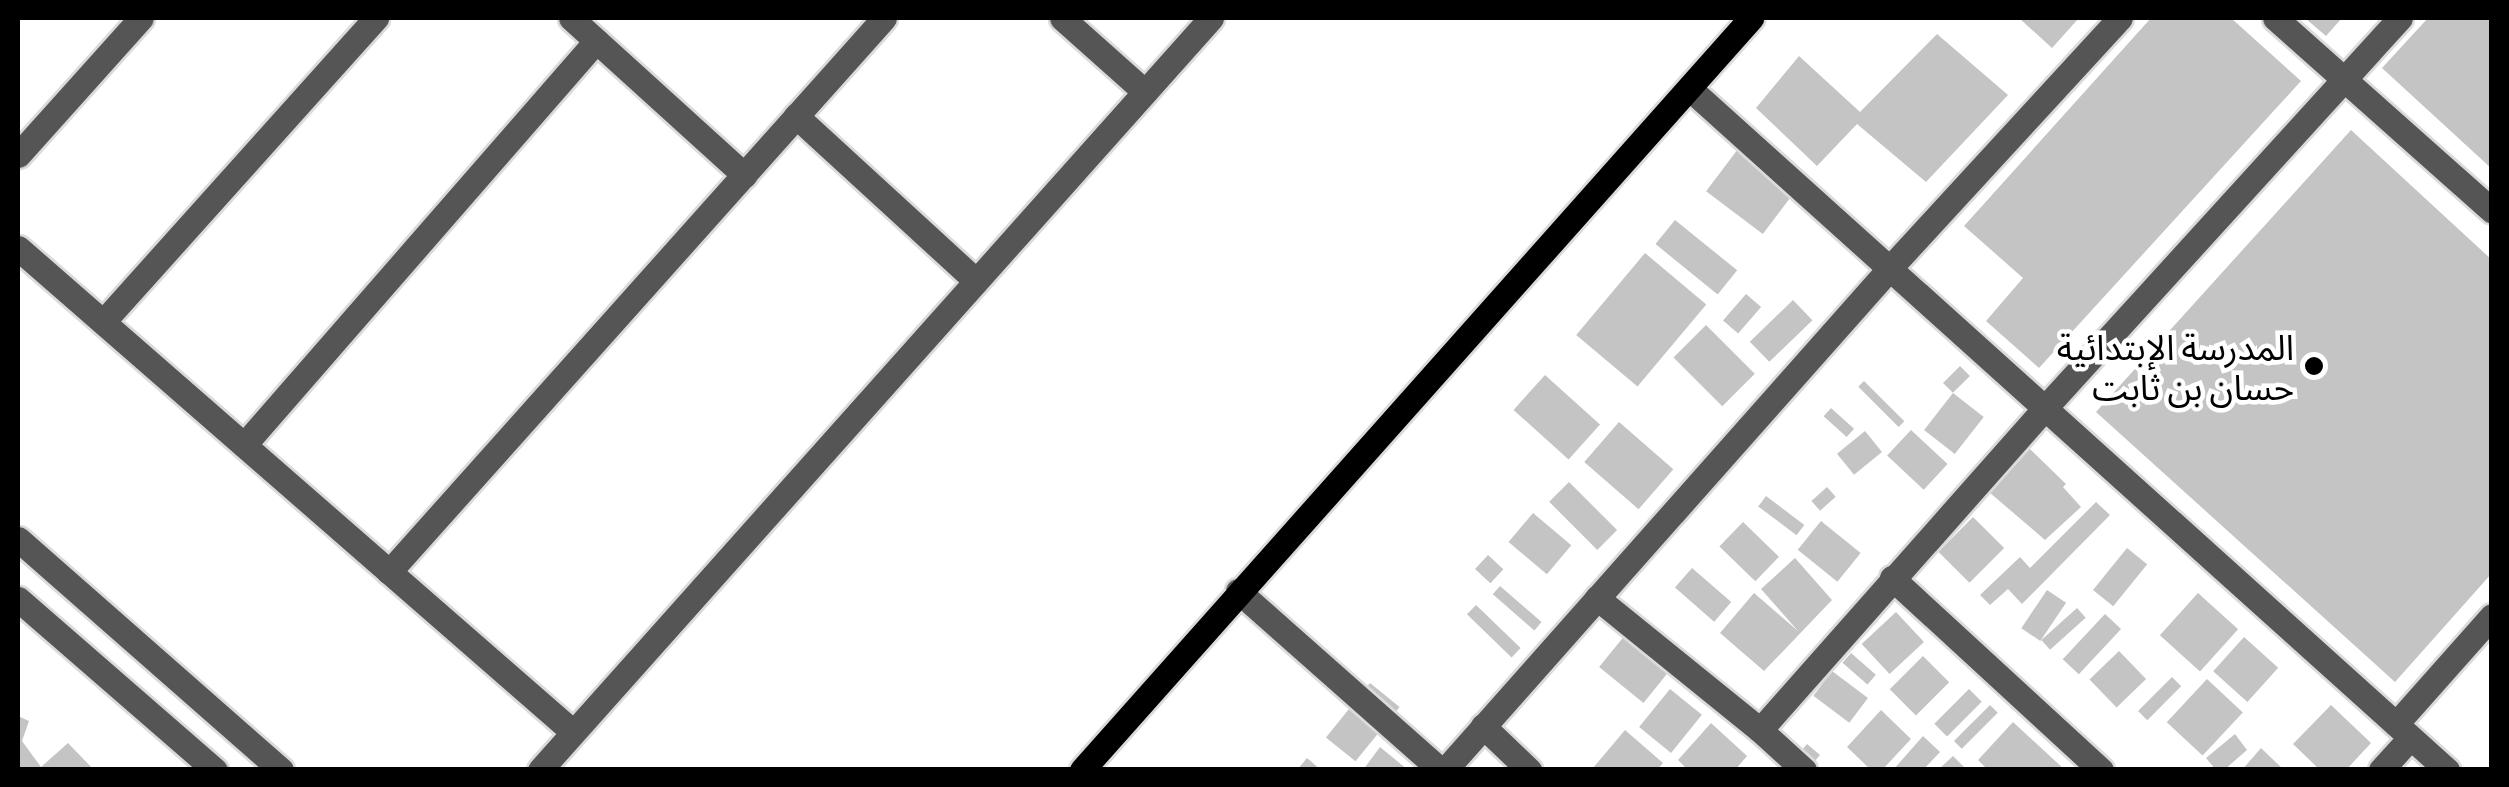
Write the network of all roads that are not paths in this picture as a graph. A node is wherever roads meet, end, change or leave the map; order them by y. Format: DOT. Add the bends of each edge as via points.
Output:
graph roads {
  1 [pos="141,18"];
  2 [pos="376,18"];
  3 [pos="571,18"];
  4 [pos="884,18"];
  5 [pos="1062,18"];
  6 [pos="1212,18"];
  7 [pos="1750,18"];
  8 [pos="2120,18"];
  9 [pos="2274,18"];
  10 [pos="2400,18"];
  11 [pos="596,41"];
  12 [pos="2344,81"];
  13 [pos="1688,88"];
  14 [pos="1145,92"];
  15 [pos="796,116"];
  16 [pos="18,156"];
  17 [pos="744,175"];
  18 [pos="2492,211"];
  19 [pos="18,248"];
  20 [pos="1889,269"];
  21 [pos="976,280"];
  22 [pos="103,322"];
  23 [pos="2043,410"];
  24 [pos="244,445"];
  25 [pos="18,539"];
  26 [pos="388,572"];
  27 [pos="1892,578"];
  28 [pos="1238,591"];
  29 [pos="1597,598"];
  30 [pos="18,599"];
  31 [pos="2492,616"];
  32 [pos="1484,726"];
  33 [pos="1760,730"];
  34 [pos="2403,731"];
  35 [pos="573,732"];
  36 [pos="214,770"];
  37 [pos="281,770"];
  38 [pos="540,770"];
  39 [pos="1082,770"];
  40 [pos="1443,770"];
  41 [pos="1529,770"];
  42 [pos="1804,770"];
  43 [pos="2101,770"];
  44 [pos="2382,770"];
  45 [pos="2446,770"];
  1 -- 16 [label="street"];
  2 -- 22 [label="street"];
  3 -- 11 [label="street"];
  4 -- 15 [label="street"];
  5 -- 14 [label="street"];
  6 -- 14 [label="street"];
  7 -- 13 [label="main road"];
  8 -- 20 [label="street"];
  9 -- 12 [label="street"];
  10 -- 12 [label="street"];
  11 -- 17 [label="street"];
  11 -- 24 [label="street"];
  12 -- 18 [label="street"];
  12 -- 23 [label="street"];
  13 -- 20 [label="street"];
  13 -- 28 [label="main road"];
  14 -- 21 [label="street"];
  15 -- 17 [label="street"];
  15 -- 21 [label="street"];
  17 -- 26 [label="street"];
  19 -- 22 [label="street"];
  20 -- 23 [label="street"];
  20 -- 29 [label="street"];
  21 -- 35 [label="street"];
  22 -- 24 [label="street"];
  23 -- 27 [label="street"];
  23 -- 34 [label="street"];
  24 -- 26 [label="street"];
  25 -- 37 [label="street"];
  26 -- 35 [label="street"];
  27 -- 33 [label="street"];
  27 -- 43 [label="street"];
  28 -- 39 [label="main road"];
  28 -- 40 [label="street"];
  29 -- 32 [label="street"];
  29 -- 33 [label="street"];
  30 -- 36 [label="street"];
  31 -- 34 [label="street"];
  32 -- 40 [label="street"];
  32 -- 41 [label="street"];
  33 -- 42 [label="street"];
  34 -- 44 [label="street"];
  34 -- 45 [label="street"];
  35 -- 38 [label="street"];
}
